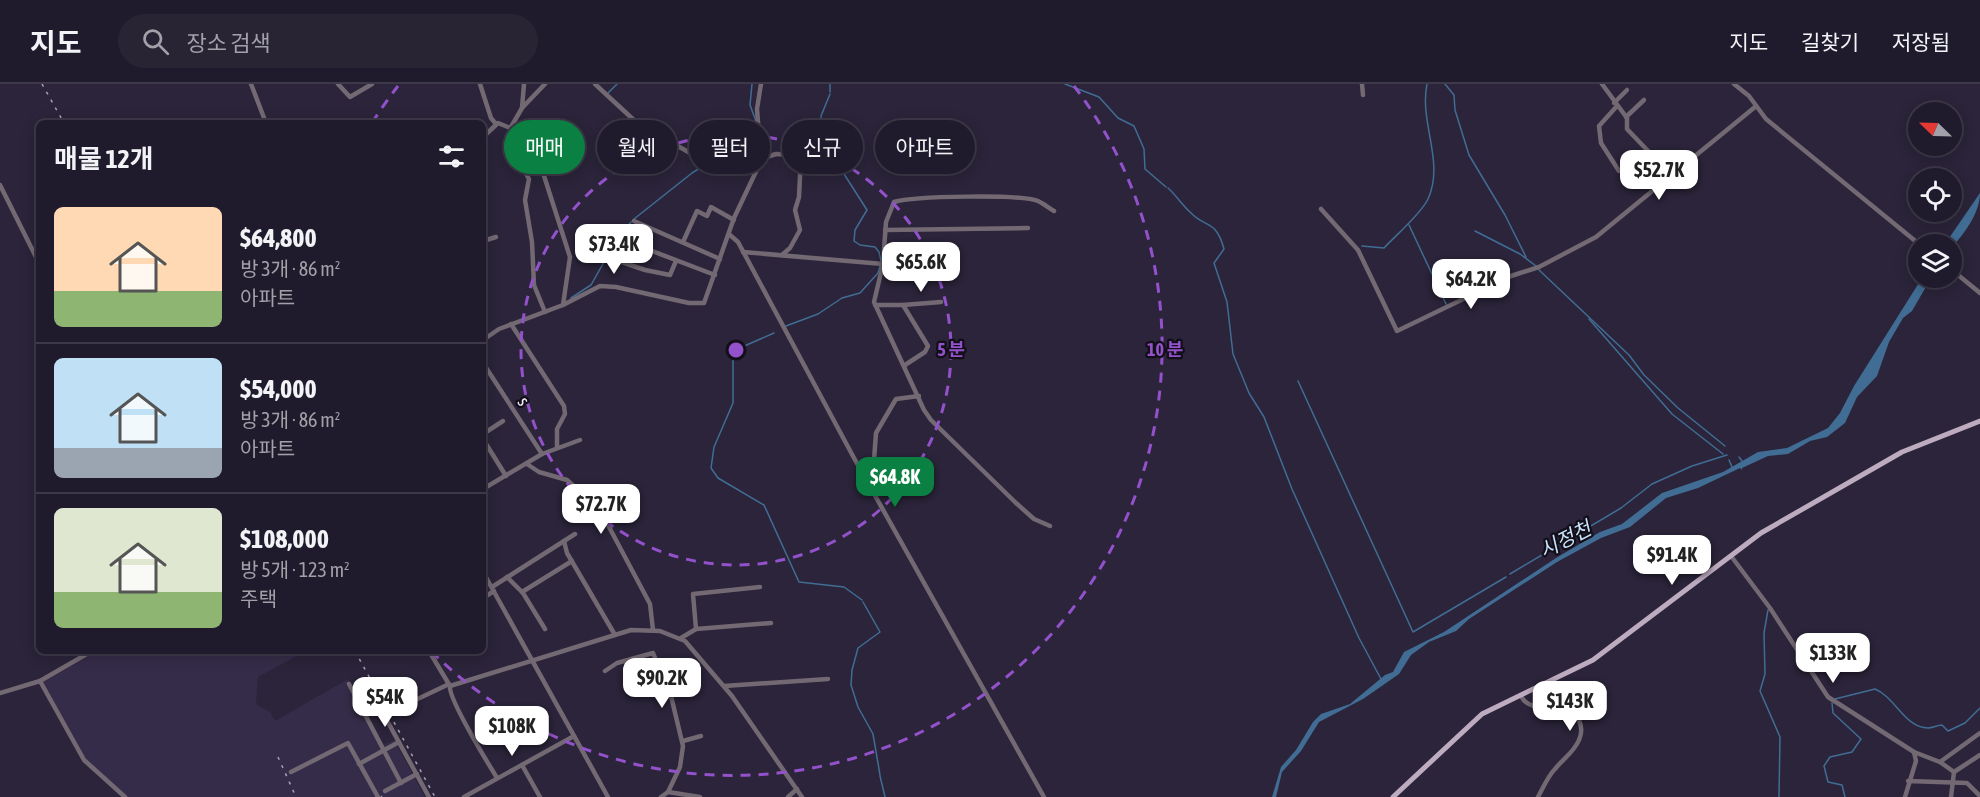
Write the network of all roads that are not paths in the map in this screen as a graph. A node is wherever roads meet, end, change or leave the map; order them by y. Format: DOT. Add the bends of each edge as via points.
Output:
graph roads {
  1 [pos="251,84"];
  2 [pos="338,84"];
  3 [pos="372,84"];
  4 [pos="480,84"];
  5 [pos="524,84"];
  6 [pos="545,84"];
  7 [pos="595,84"];
  8 [pos="761,84"];
  9 [pos="1362,84"];
  10 [pos="1602,84"];
  11 [pos="1734,84"];
  12 [pos="1627,90"];
  13 [pos="1363,95"];
  14 [pos="1644,100"];
  15 [pos="1616,105"];
  16 [pos="1755,107"];
  17 [pos="522,108"];
  18 [pos="1626,117"];
  19 [pos="266,120"];
  20 [pos="515,120"];
  21 [pos="758,120"];
  22 [pos="496,124"];
  23 [pos="504,126"];
  24 [pos="486,134"];
  25 [pos="689,152"];
  26 [pos="770,156"];
  27 [pos="1619,171"];
  28 [pos="527,174"];
  29 [pos="754,174"];
  30 [pos="1671,175"];
  31 [pos="544,176"];
  32 [pos="530,179"];
  33 [pos="0,185"];
  34 [pos="1321,209"];
  35 [pos="1054,211"];
  36 [pos="734,220"];
  37 [pos="634,221"];
  38 [pos="1028,228"];
  39 [pos="885,230"];
  40 [pos="730,235"];
  41 [pos="1908,235"];
  42 [pos="496,237"];
  43 [pos="618,238"];
  44 [pos="486,240"];
  45 [pos="683,242"];
  46 [pos="743,252"];
  47 [pos="782,255"];
  48 [pos="36,257"];
  49 [pos="607,257"];
  50 [pos="720,259"];
  51 [pos="676,261"];
  52 [pos="883,264"];
  53 [pos="715,274"];
  54 [pos="1962,278"];
  55 [pos="1980,293"];
  56 [pos="941,302"];
  57 [pos="903,304"];
  58 [pos="563,305"];
  59 [pos="875,305"];
  60 [pos="545,312"];
  61 [pos="511,324"];
  62 [pos="486,338"];
  63 [pos="905,365"];
  64 [pos="486,368"];
  65 [pos="919,396"];
  66 [pos="503,421"];
  67 [pos="1980,421"];
  68 [pos="486,432"];
  69 [pos="580,441"];
  70 [pos="486,444"];
  71 [pos="557,448"];
  72 [pos="542,454"];
  73 [pos="527,464"];
  74 [pos="506,476"];
  75 [pos="486,487"];
  76 [pos="872,487"];
  77 [pos="1050,526"];
  78 [pos="575,534"];
  79 [pos="564,541"];
  80 [pos="1731,556"];
  81 [pos="572,561"];
  82 [pos="486,577"];
  83 [pos="507,578"];
  84 [pos="760,587"];
  85 [pos="493,589"];
  86 [pos="522,592"];
  87 [pos="486,595"];
  88 [pos="771,623"];
  89 [pos="545,629"];
  90 [pos="696,629"];
  91 [pos="653,630"];
  92 [pos="615,635"];
  93 [pos="681,638"];
  94 [pos="87,654"];
  95 [pos="431,654"];
  96 [pos="532,661"];
  97 [pos="605,670"];
  98 [pos="828,679"];
  99 [pos="40,681"];
  100 [pos="349,684"];
  101 [pos="448,686"];
  102 [pos="724,686"];
  103 [pos="0,693"];
  104 [pos="1521,696"];
  105 [pos="1980,733"];
  106 [pos="574,736"];
  107 [pos="701,736"];
  108 [pos="683,741"];
  109 [pos="399,742"];
  110 [pos="383,750"];
  111 [pos="1914,752"];
  112 [pos="1980,755"];
  113 [pos="1940,762"];
  114 [pos="359,764"];
  115 [pos="522,765"];
  116 [pos="291,772"];
  117 [pos="1954,772"];
  118 [pos="417,774"];
  119 [pos="497,778"];
  120 [pos="1908,782"];
  121 [pos="401,783"];
  122 [pos="1952,783"];
  123 [pos="1980,783"];
  124 [pos="1974,787"];
  125 [pos="796,789"];
  126 [pos="385,792"];
  127 [pos="668,792"];
  128 [pos="1980,796"];
  129 [pos="125,797"];
  130 [pos="378,797"];
  131 [pos="429,797"];
  132 [pos="464,797"];
  133 [pos="540,797"];
  134 [pos="608,797"];
  135 [pos="661,797"];
  136 [pos="700,797"];
  137 [pos="788,797"];
  138 [pos="802,797"];
  139 [pos="1044,797"];
  140 [pos="1393,797"];
  141 [pos="1538,797"];
  142 [pos="1905,797"];
  143 [pos="1951,797"];
  1 -- 19 [label="street"];
  2 -- 3 [label="street" via="350,97"];
  4 -- 22 [label="street"];
  5 -- 17 [label="street"];
  6 -- 17 [label="street"];
  7 -- 25 [label="street" via="629,117"];
  8 -- 21 [label="street"];
  9 -- 13 [label="street"];
  10 -- 15 [label="street"];
  11 -- 16 [label="street"];
  12 -- 15 [label="street"];
  14 -- 18 [label="street"];
  15 -- 18 [label="street"];
  15 -- 27 [label="street" via="1599,126 1601,143"];
  16 -- 30 [label="street"];
  16 -- 41 [label="street"];
  17 -- 20 [label="street"];
  18 -- 30 [label="street" via="1627,129"];
  22 -- 23 [label="street"];
  22 -- 24 [label="street"];
  26 -- 47 [label="street" via="801,155 795,210 800,230"];
  28 -- 32 [label="street"];
  29 -- 36 [label="street"];
  30 -- 34 [label="street" via="1596,237 1538,268 1511,276 1397,331 1358,250"];
  31 -- 32 [label="street"];
  31 -- 58 [label="street" via="570,257"];
  32 -- 60 [label="street" via="525,200 534,285"];
  33 -- 48 [label="street"];
  35 -- 39 [label="street" via="1038,201 1020,199 900,201 892,205"];
  36 -- 40 [label="street"];
  36 -- 45 [label="street" via="711,207 707,216 697,211"];
  37 -- 45 [label="street"];
  38 -- 39 [label="street"];
  39 -- 52 [label="street"];
  40 -- 46 [label="street"];
  40 -- 50 [label="street"];
  42 -- 44 [label="street"];
  43 -- 51 [label="street"];
  45 -- 50 [label="street"];
  46 -- 47 [label="street"];
  46 -- 76 [label="street"];
  47 -- 52 [label="street"];
  49 -- 51 [label="street" via="670,274"];
  50 -- 53 [label="street"];
  51 -- 53 [label="street"];
  52 -- 59 [label="street"];
  53 -- 58 [label="street" via="706,300 700,305 607,286 596,287"];
  54 -- 55 [label="street"];
  56 -- 57 [label="street"];
  57 -- 59 [label="street"];
  57 -- 63 [label="street" via="928,350"];
  58 -- 60 [label="street"];
  59 -- 63 [label="street"];
  60 -- 61 [label="street"];
  61 -- 62 [label="street"];
  61 -- 71 [label="street" via="564,406 564,417 557,429"];
  63 -- 65 [label="street"];
  64 -- 72 [label="street, s"];
  65 -- 76 [label="street" via="896,399 877,430"];
  65 -- 77 [label="street" via="931,420 1028,515"];
  66 -- 68 [label="street"];
  67 -- 80 [label="main road" via="1902,452 1773,526"];
  69 -- 71 [label="street"];
  70 -- 74 [label="street"];
  71 -- 72 [label="street"];
  72 -- 73 [label="street"];
  73 -- 74 [label="street"];
  73 -- 91 [label="street" via="567,480 600,510 650,604"];
  74 -- 75 [label="street"];
  76 -- 139 [label="street"];
  78 -- 79 [label="street"];
  79 -- 81 [label="street"];
  79 -- 83 [label="street"];
  80 -- 104 [label="main road" via="1597,658"];
  80 -- 111 [label="street" via="1828,696"];
  81 -- 86 [label="street"];
  81 -- 92 [label="street"];
  82 -- 85 [label="street"];
  83 -- 85 [label="street"];
  83 -- 86 [label="street"];
  84 -- 90 [label="street" via="693,594"];
  85 -- 87 [label="street"];
  85 -- 96 [label="street"];
  86 -- 89 [label="street"];
  88 -- 90 [label="street"];
  90 -- 93 [label="street"];
  91 -- 92 [label="street"];
  91 -- 93 [label="street"];
  92 -- 96 [label="street"];
  93 -- 102 [label="street"];
  94 -- 99 [label="street"];
  95 -- 101 [label="street"];
  96 -- 101 [label="street"];
  96 -- 106 [label="street"];
  97 -- 108 [label="street" via="654,653"];
  98 -- 102 [label="street"];
  99 -- 103 [label="street"];
  99 -- 129 [label="street" via="84,760"];
  100 -- 110 [label="street"];
  101 -- 109 [label="street" via="385,713"];
  101 -- 119 [label="street"];
  102 -- 125 [label="street"];
  104 -- 140 [label="main road" via="1477,719"];
  104 -- 141 [label="street" via="1534,706 1568,709 1581,726 1576,746 1553,771"];
  105 -- 113 [label="street"];
  106 -- 115 [label="street"];
  106 -- 134 [label="street"];
  107 -- 108 [label="street"];
  108 -- 127 [label="street" via="680,767"];
  109 -- 110 [label="street"];
  109 -- 118 [label="street"];
  110 -- 114 [label="street"];
  110 -- 121 [label="street"];
  111 -- 113 [label="street"];
  111 -- 120 [label="street" via="1916,761"];
  112 -- 117 [label="street"];
  113 -- 117 [label="street"];
  114 -- 116 [label="street" via="348,743"];
  114 -- 130 [label="street"];
  115 -- 119 [label="street"];
  115 -- 133 [label="street"];
  117 -- 122 [label="street"];
  118 -- 121 [label="street"];
  118 -- 131 [label="street"];
  119 -- 132 [label="street"];
  120 -- 122 [label="street"];
  120 -- 142 [label="street"];
  121 -- 126 [label="street"];
  122 -- 124 [label="street"];
  122 -- 143 [label="street"];
  123 -- 124 [label="street"];
  124 -- 128 [label="street"];
  125 -- 137 [label="street"];
  125 -- 138 [label="street"];
  127 -- 135 [label="street"];
  127 -- 136 [label="street"];
}
